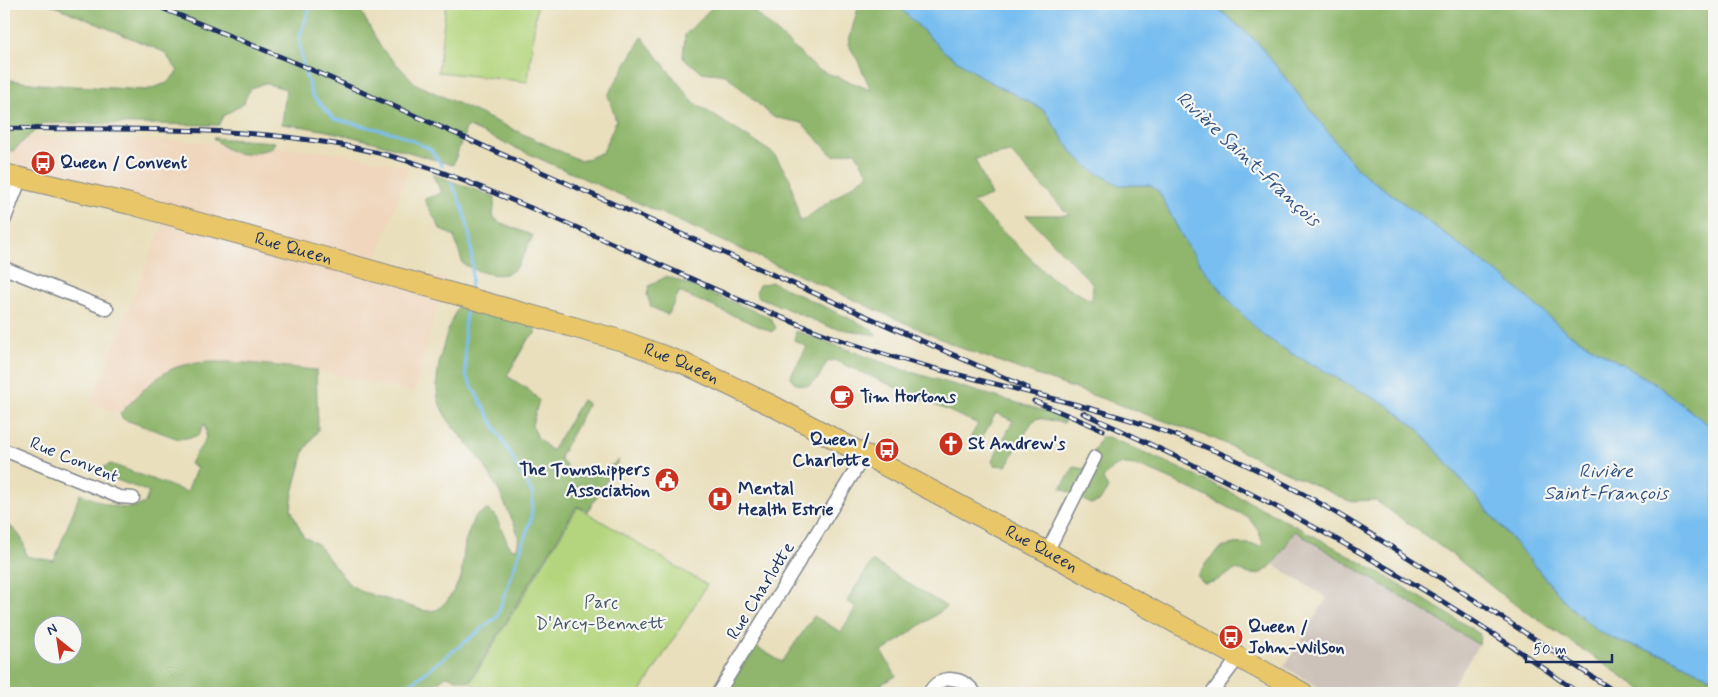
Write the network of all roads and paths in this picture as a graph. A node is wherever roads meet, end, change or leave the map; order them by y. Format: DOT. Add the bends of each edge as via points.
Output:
graph roads {
  1 [pos="12,176"];
  2 [pos="4,221"];
  3 [pos="4,268"];
  4 [pos="108,309"];
  5 [pos="4,450"];
  6 [pos="864,456"];
  7 [pos="1095,458"];
  8 [pos="133,498"];
  9 [pos="1048,552"];
  10 [pos="1238,658"];
  11 [pos="718,693"];
  12 [pos="929,693"];
  13 [pos="975,693"];
  14 [pos="1212,693"];
  15 [pos="1303,693"];
  1 -- 2 [label="street"];
  1 -- 6 [label="main road, Rue Queen" via="233,232 645,348 731,384"];
  3 -- 4 [label="street"];
  5 -- 8 [label="street, Rue Convent" via="119,497"];
  6 -- 9 [label="main road, Rue Queen"];
  6 -- 11 [label="street, Rue Charlotte"];
  7 -- 9 [label="street"];
  9 -- 10 [label="main road, Rue Queen"];
  10 -- 14 [label="street"];
  10 -- 15 [label="main road, Rue Queen"];
  12 -- 13 [label="street" via="941,681 955,679 970,685"];
}
